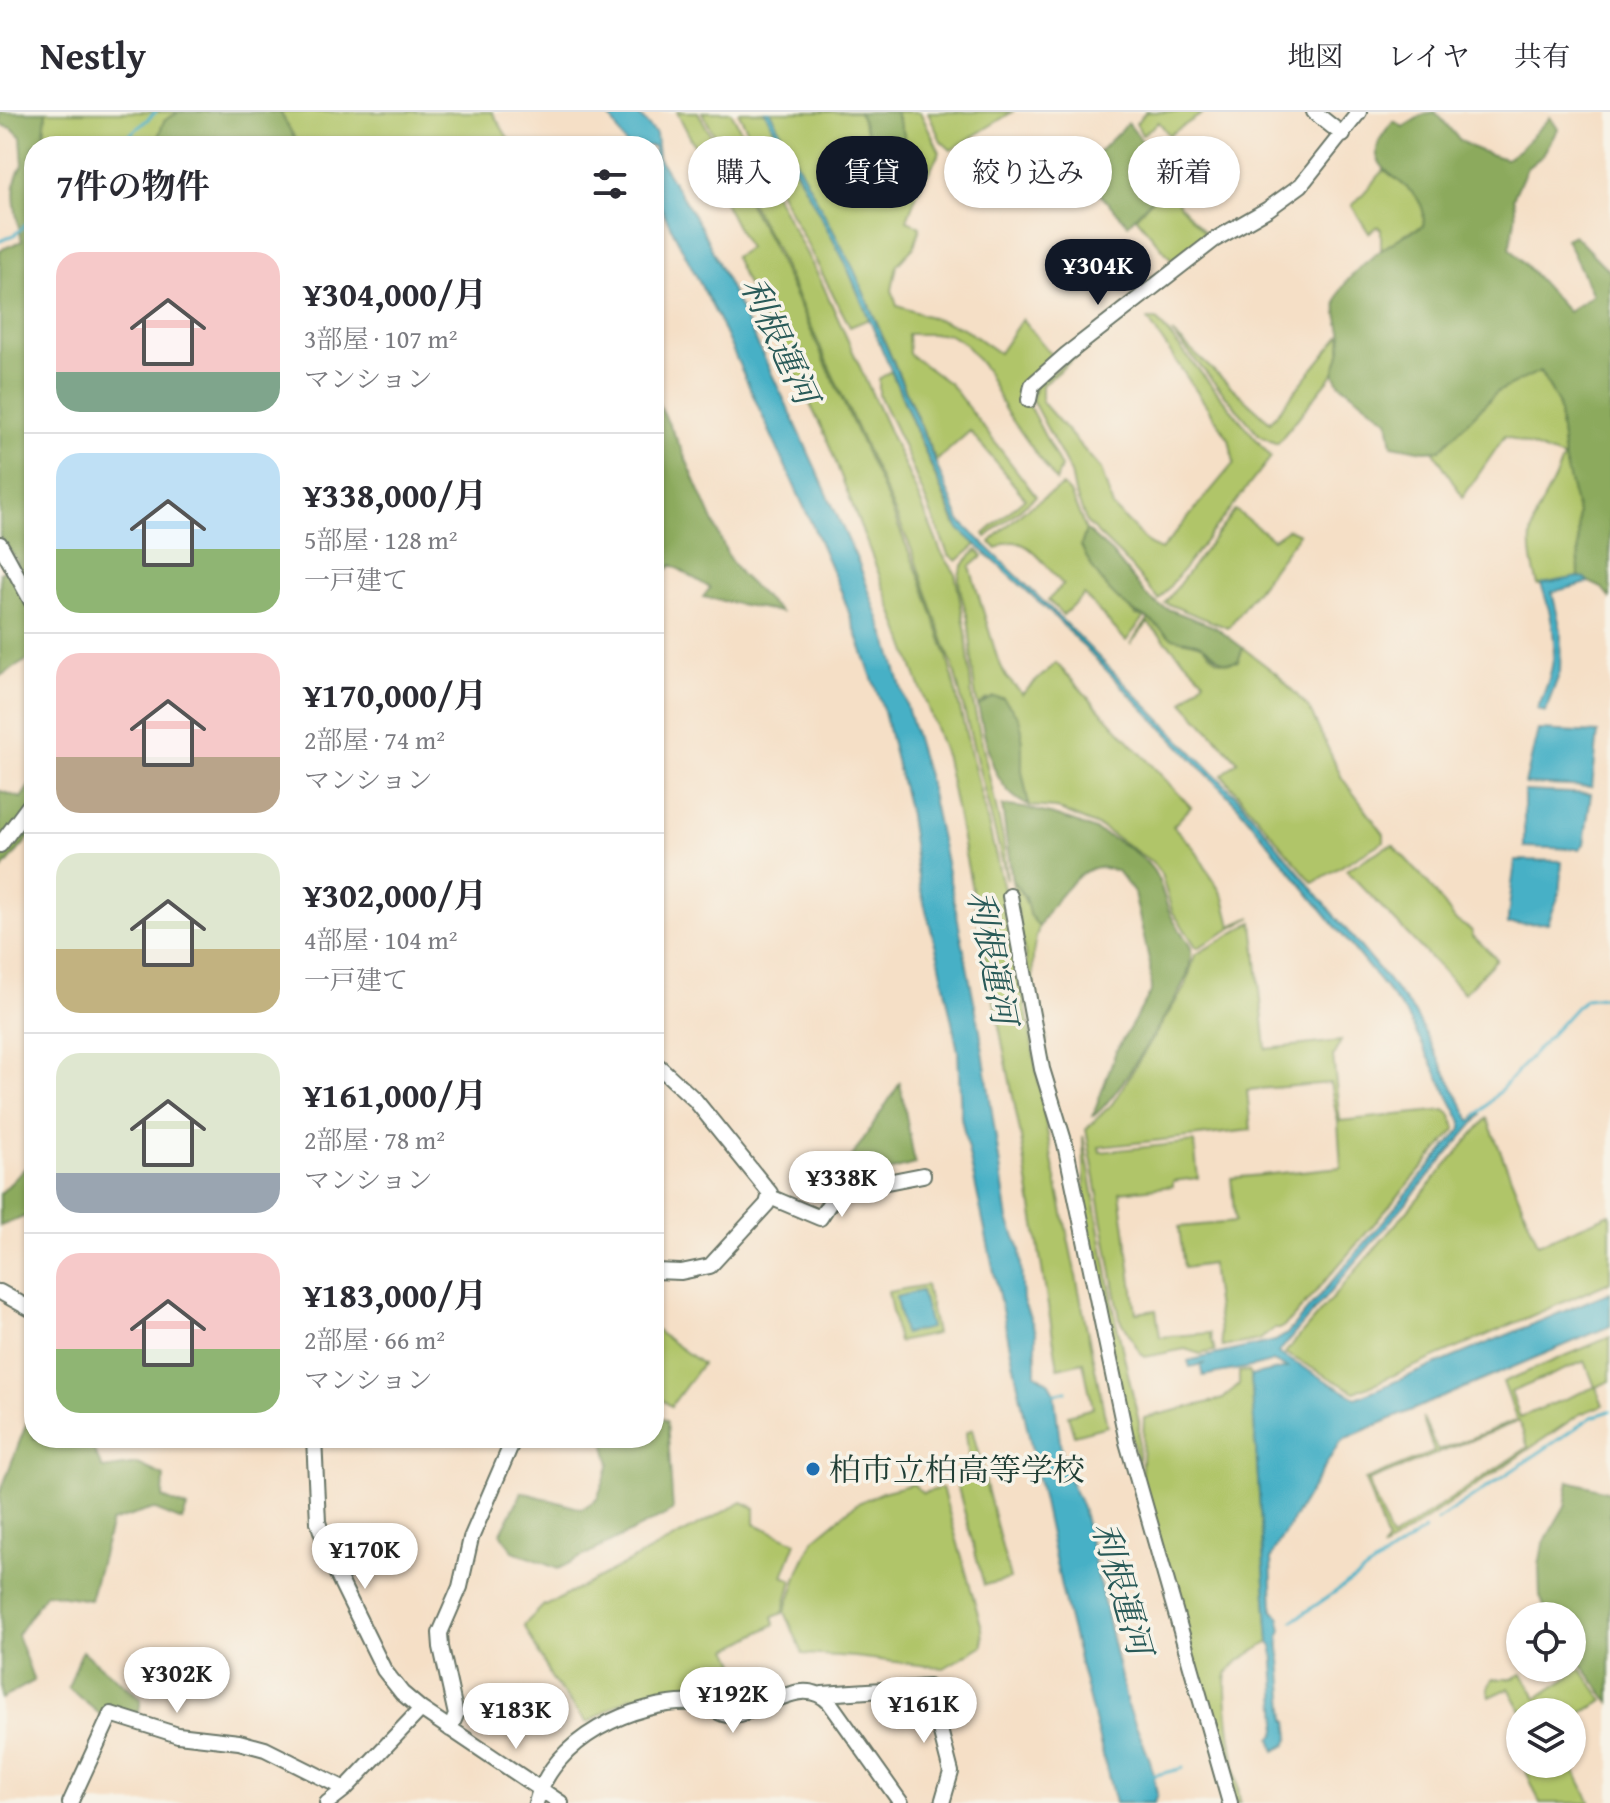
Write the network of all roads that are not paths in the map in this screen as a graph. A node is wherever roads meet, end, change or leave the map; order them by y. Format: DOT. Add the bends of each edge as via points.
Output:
graph roads {
  1 [pos="1314,112"];
  2 [pos="1359,112"];
  3 [pos="1343,135"];
  4 [pos="1029,400"];
  5 [pos="0,544"];
  6 [pos="24,588"];
  7 [pos="24,813"];
  8 [pos="0,845"];
  9 [pos="1010,896"];
  10 [pos="664,1070"];
  11 [pos="923,1175"];
  12 [pos="770,1197"];
  13 [pos="664,1271"];
  14 [pos="0,1292"];
  15 [pos="24,1305"];
  16 [pos="314,1448"];
  17 [pos="510,1448"];
  18 [pos="822,1694"];
  19 [pos="421,1709"];
  20 [pos="450,1729"];
  21 [pos="345,1789"];
  22 [pos="538,1796"];
  23 [pos="70,1803"];
  24 [pos="327,1803"];
  25 [pos="561,1803"];
  26 [pos="901,1803"];
  27 [pos="942,1803"];
  28 [pos="1230,1803"];
  1 -- 3 [label="street"];
  2 -- 3 [label="street"];
  3 -- 4 [label="street" via="1301,185 1214,240 1067,354 1032,385"];
  5 -- 6 [label="street"];
  7 -- 8 [label="street"];
  9 -- 28 [label="street" via="1042,1069 1065,1144 1127,1442"];
  10 -- 12 [label="street" via="726,1135"];
  11 -- 12 [label="street" via="841,1191 820,1218"];
  12 -- 13 [label="street" via="710,1266"];
  14 -- 15 [label="street"];
  16 -- 19 [label="street" via="318,1522 332,1564 384,1670"];
  17 -- 20 [label="street" via="475,1526 460,1587 440,1633 456,1715"];
  18 -- 22 [label="street" via="782,1696 734,1716 697,1702 633,1711 581,1740 554,1766"];
  18 -- 26 [label="street"];
  18 -- 27 [label="street" via="929,1687 951,1772"];
  19 -- 20 [label="street"];
  19 -- 21 [label="street"];
  20 -- 22 [label="street"];
  21 -- 23 [label="street" via="265,1749 178,1735 111,1714"];
  21 -- 24 [label="street"];
  22 -- 25 [label="street"];
}
